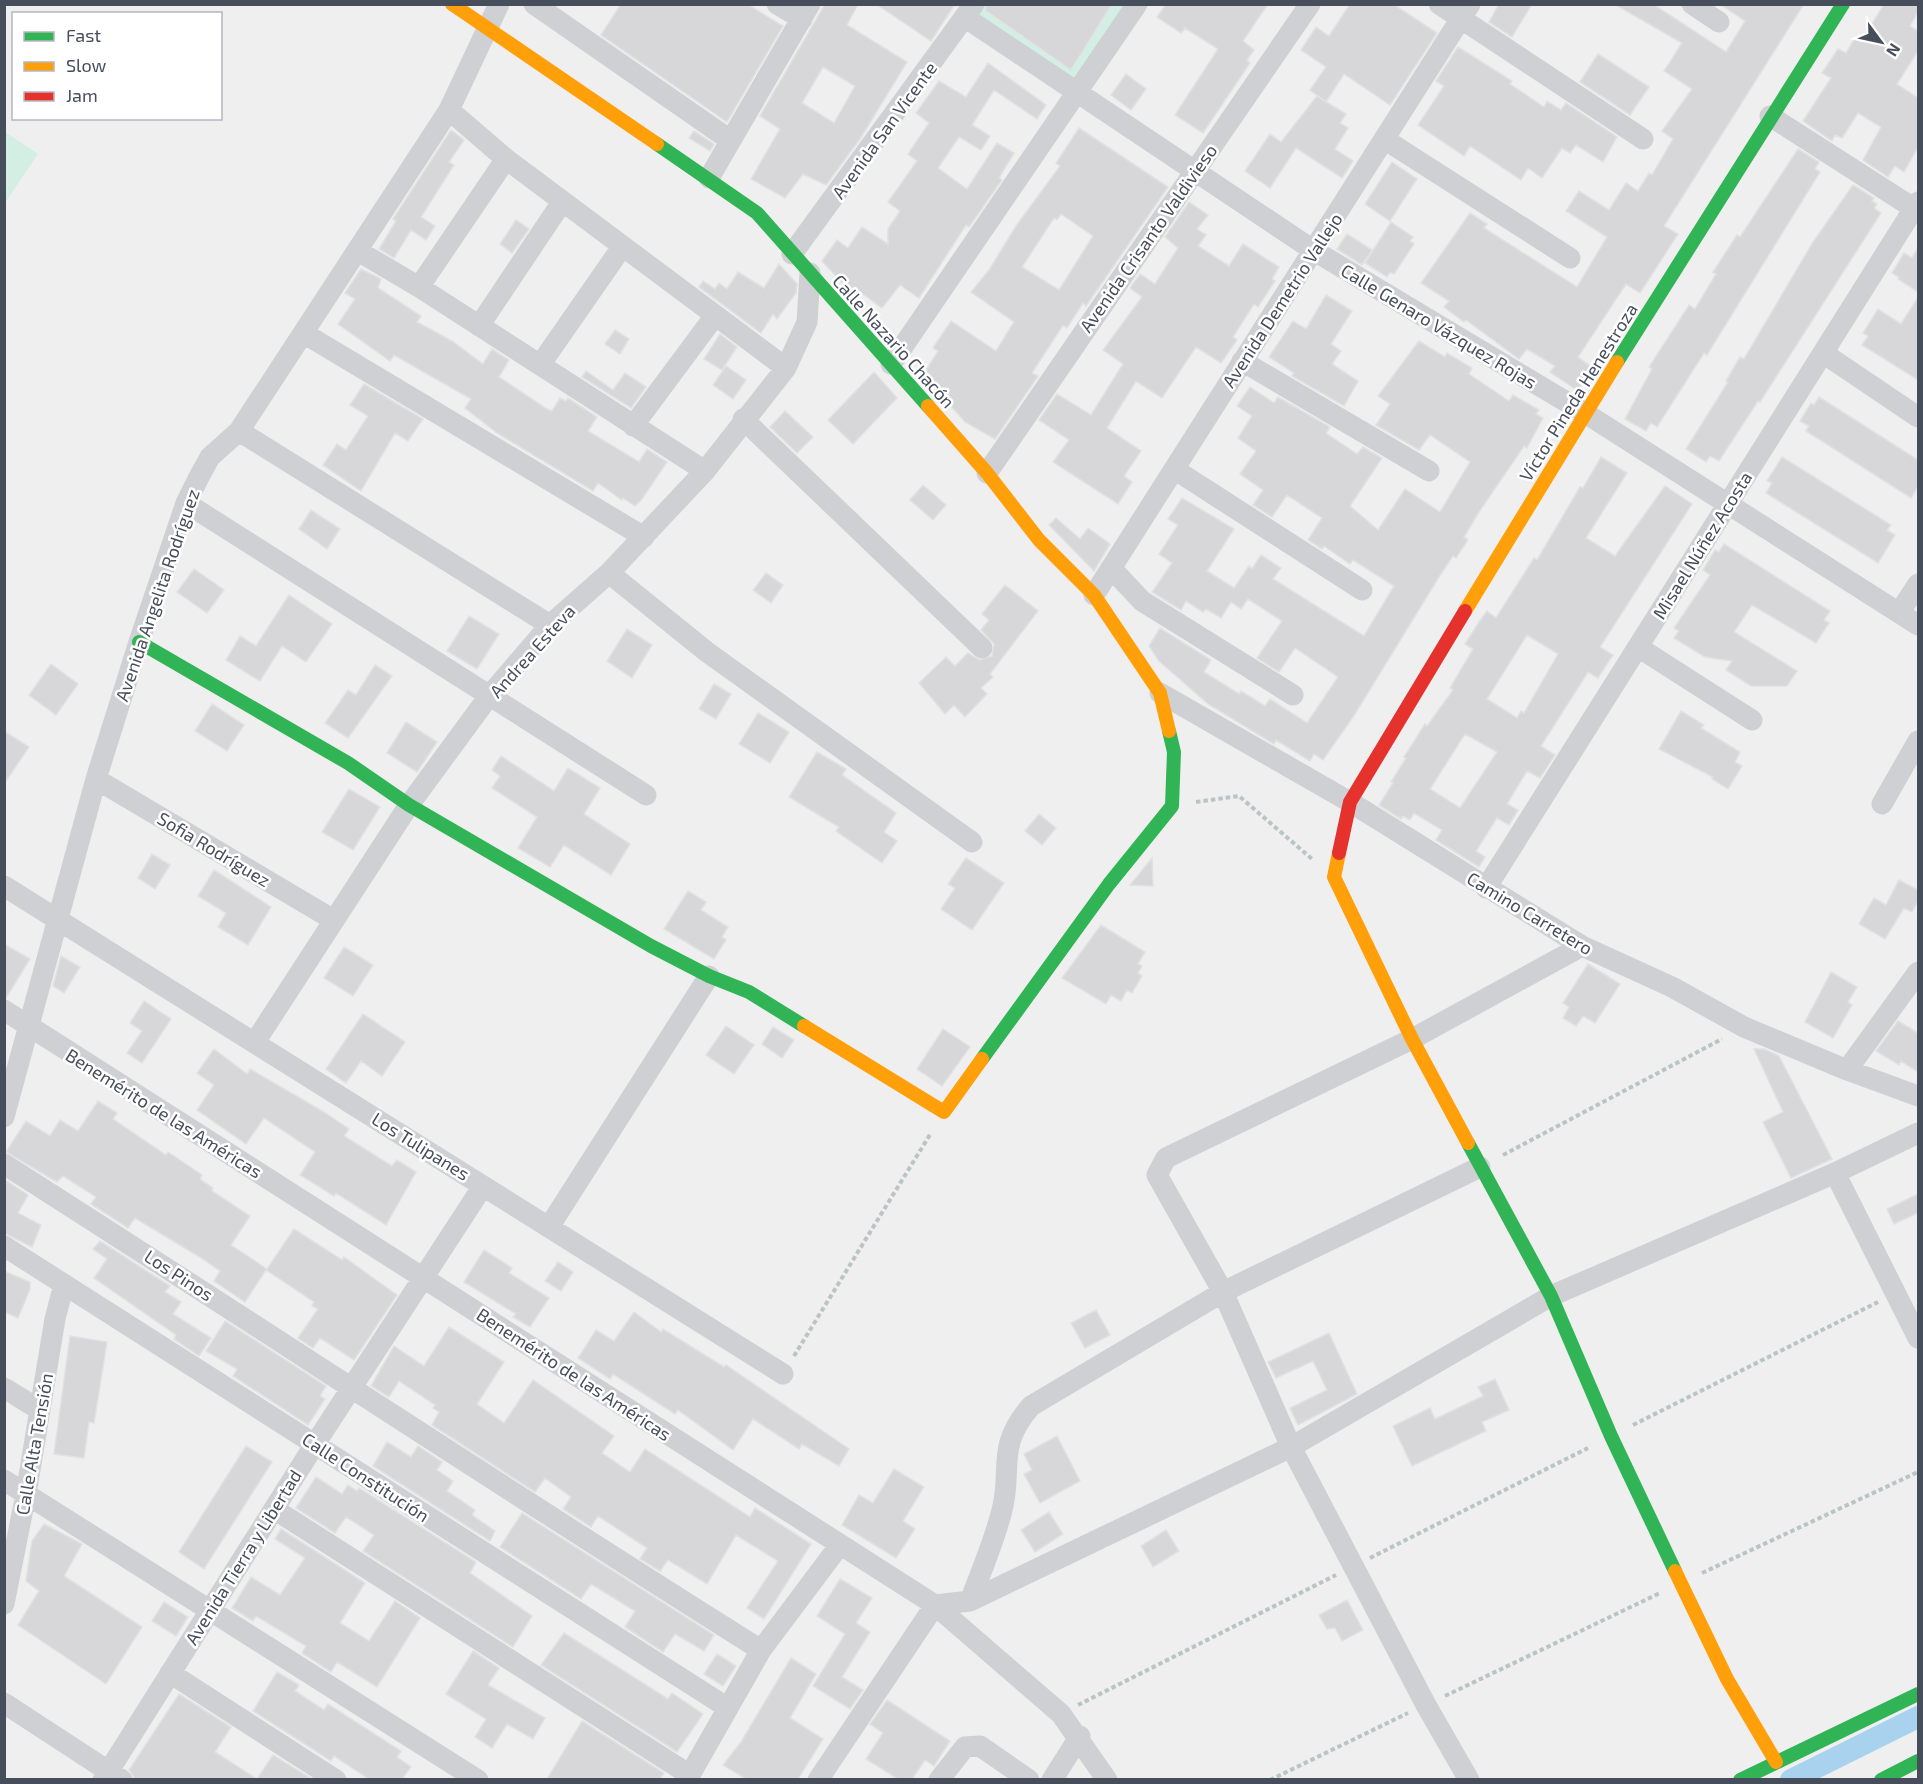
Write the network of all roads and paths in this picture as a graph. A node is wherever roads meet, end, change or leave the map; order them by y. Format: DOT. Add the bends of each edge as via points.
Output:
graph roads {
  1 [pos="452,4"];
  2 [pos="499,4"];
  3 [pos="534,4"];
  4 [pos="777,4"];
  5 [pos="1137,4"];
  6 [pos="1310,4"];
  7 [pos="1439,4"];
  8 [pos="1692,4"];
  9 [pos="1843,4"];
  10 [pos="970,11"];
  11 [pos="806,12"];
  12 [pos="1466,12"];
  13 [pos="1719,22"];
  14 [pos="488,27"];
  15 [pos="1077,90"];
  16 [pos="449,110"];
  17 [pos="1770,116"];
  18 [pos="1384,139"];
  19 [pos="1643,139"];
  20 [pos="730,140"];
  21 [pos="506,159"];
  22 [pos="1196,169"];
  23 [pos="709,178"];
  24 [pos="562,202"];
  25 [pos="1917,207"];
  26 [pos="622,247"];
  27 [pos="1313,250"];
  28 [pos="358,251"];
  29 [pos="792,255"];
  30 [pos="1570,258"];
  31 [pos="810,273"];
  32 [pos="419,287"];
  33 [pos="714,317"];
  34 [pos="479,326"];
  35 [pos="305,334"];
  36 [pos="1823,353"];
  37 [pos="1242,362"];
  38 [pos="891,364"];
  39 [pos="540,365"];
  40 [pos="786,368"];
  41 [pos="1585,413"];
  42 [pos="1918,417"];
  43 [pos="744,419"];
  44 [pos="633,426"];
  45 [pos="239,431"];
  46 [pos="1174,469"];
  47 [pos="705,471"];
  48 [pos="1430,471"];
  49 [pos="987,472"];
  50 [pos="186,503"];
  51 [pos="1728,504"];
  52 [pos="644,537"];
  53 [pos="1111,568"];
  54 [pos="609,573"];
  55 [pos="1918,584"];
  56 [pos="1362,590"];
  57 [pos="1094,595"];
  58 [pos="1899,613"];
  59 [pos="1918,625"];
  60 [pos="550,626"];
  61 [pos="139,642"];
  62 [pos="1638,647"];
  63 [pos="982,648"];
  64 [pos="1160,693"];
  65 [pos="1293,695"];
  66 [pos="489,696"];
  67 [pos="1752,720"];
  68 [pos="1918,741"];
  69 [pos="96,779"];
  70 [pos="646,795"];
  71 [pos="1350,802"];
  72 [pos="1882,804"];
  73 [pos="409,805"];
  74 [pos="1172,806"];
  75 [pos="972,842"];
  76 [pos="1334,877"];
  77 [pos="4,886"];
  78 [pos="1486,888"];
  79 [pos="332,919"];
  80 [pos="58,922"];
  81 [pos="1582,946"];
  82 [pos="1918,972"];
  83 [pos="709,976"];
  84 [pos="1913,993"];
  85 [pos="4,1010"];
  86 [pos="29,1026"];
  87 [pos="1744,1027"];
  88 [pos="1412,1038"];
  89 [pos="255,1042"];
  90 [pos="1848,1070"];
  91 [pos="1918,1096"];
  92 [pos="944,1112"];
  93 [pos="4,1117"];
  94 [pos="1918,1133"];
  95 [pos="4,1164"];
  96 [pos="1480,1167"];
  97 [pos="1835,1173"];
  98 [pos="483,1186"];
  99 [pos="549,1227"];
  100 [pos="4,1246"];
  101 [pos="425,1277"];
  102 [pos="64,1284"];
  103 [pos="1224,1292"];
  104 [pos="1896,1292"];
  105 [pos="1551,1296"];
  106 [pos="1918,1338"];
  107 [pos="783,1374"];
  108 [pos="353,1386"];
  109 [pos="4,1388"];
  110 [pos="40,1410"];
  111 [pos="1611,1436"];
  112 [pos="315,1444"];
  113 [pos="1291,1447"];
  114 [pos="1918,1472"];
  115 [pos="4,1480"];
  116 [pos="26,1494"];
  117 [pos="274,1509"];
  118 [pos="839,1546"];
  119 [pos="1354,1566"];
  120 [pos="8,1569"];
  121 [pos="1681,1583"];
  122 [pos="969,1601"];
  123 [pos="4,1604"];
  124 [pos="935,1605"];
  125 [pos="209,1609"];
  126 [pos="761,1650"];
  127 [pos="170,1673"];
  128 [pos="1918,1694"];
  129 [pos="4,1703"];
  130 [pos="1426,1705"];
  131 [pos="728,1708"];
  132 [pos="1061,1714"];
  133 [pos="1080,1736"];
  134 [pos="1918,1761"];
  135 [pos="1776,1762"];
  136 [pos="111,1777"];
  137 [pos="688,1777"];
  138 [pos="336,1779"];
  139 [pos="478,1779"];
  140 [pos="818,1779"];
  141 [pos="939,1779"];
  142 [pos="1029,1779"];
  143 [pos="1052,1779"];
  144 [pos="1107,1779"];
  145 [pos="1270,1779"];
  146 [pos="1469,1779"];
  147 [pos="1740,1779"];
  148 [pos="1881,1779"];
  1 -- 14 [label="street, Calle Nazario Chacón"];
  2 -- 14 [label="street, Avenida Angelita Rodríguez"];
  3 -- 20 [label="street"];
  4 -- 11 [label="street"];
  5 -- 15 [label="street"];
  6 -- 22 [label="street, Avenida Crisanto Valdivieso"];
  7 -- 12 [label="street"];
  8 -- 13 [label="street"];
  9 -- 17 [label="street, Víctor Pineda Henestroza"];
  10 -- 15 [label="street, Calle Genaro Vázquez Rojas"];
  10 -- 29 [label="street, Avenida San Vicente"];
  11 -- 20 [label="street"];
  12 -- 18 [label="street, Avenida Demetrio Vallejo"];
  12 -- 19 [label="street"];
  14 -- 16 [label="street, Avenida Angelita Rodríguez"];
  14 -- 23 [label="street, Calle Nazario Chacón"];
  15 -- 22 [label="street, Calle Genaro Vázquez Rojas"];
  15 -- 38 [label="street"];
  16 -- 21 [label="street"];
  16 -- 28 [label="street, Avenida Angelita Rodríguez"];
  17 -- 25 [label="street"];
  17 -- 41 [label="street, Víctor Pineda Henestroza"];
  18 -- 27 [label="street, Avenida Demetrio Vallejo"];
  18 -- 30 [label="street"];
  20 -- 23 [label="street"];
  21 -- 24 [label="street"];
  21 -- 32 [label="street"];
  22 -- 27 [label="street, Calle Genaro Vázquez Rojas"];
  22 -- 49 [label="street, Avenida Crisanto Valdivieso"];
  23 -- 29 [label="street, Calle Nazario Chacón" via="757,213"];
  24 -- 26 [label="street"];
  24 -- 34 [label="street"];
  25 -- 36 [label="street, Misael Núñez Acosta"];
  26 -- 33 [label="street"];
  26 -- 39 [label="street"];
  27 -- 37 [label="street, Avenida Demetrio Vallejo"];
  27 -- 41 [label="street, Calle Genaro Vázquez Rojas"];
  28 -- 32 [label="street"];
  28 -- 35 [label="street, Avenida Angelita Rodríguez"];
  29 -- 31 [label="street, Calle Nazario Chacón"];
  31 -- 38 [label="street, Calle Nazario Chacón"];
  31 -- 40 [label="street, Andrea Esteva" via="807,322"];
  32 -- 34 [label="street"];
  33 -- 40 [label="street"];
  33 -- 44 [label="street"];
  34 -- 39 [label="street"];
  35 -- 45 [label="street, Avenida Angelita Rodríguez"];
  35 -- 52 [label="street"];
  36 -- 42 [label="street"];
  36 -- 51 [label="street, Misael Núñez Acosta"];
  37 -- 46 [label="street, Avenida Demetrio Vallejo"];
  37 -- 48 [label="street"];
  38 -- 49 [label="street, Calle Nazario Chacón"];
  39 -- 44 [label="street"];
  40 -- 43 [label="street, Andrea Esteva"];
  41 -- 51 [label="street, Calle Genaro Vázquez Rojas"];
  41 -- 71 [label="street, Víctor Pineda Henestroza"];
  43 -- 47 [label="street, Andrea Esteva"];
  43 -- 63 [label="street"];
  44 -- 47 [label="street"];
  45 -- 50 [label="street, Avenida Angelita Rodríguez" via="210,457"];
  45 -- 60 [label="street"];
  46 -- 53 [label="street, Avenida Demetrio Vallejo"];
  46 -- 56 [label="street"];
  47 -- 52 [label="street, Andrea Esteva"];
  49 -- 57 [label="street, Calle Nazario Chacón" via="1039,540"];
  50 -- 61 [label="street, Avenida Angelita Rodríguez"];
  50 -- 66 [label="street"];
  51 -- 58 [label="street, Calle Genaro Vázquez Rojas"];
  51 -- 62 [label="street, Misael Núñez Acosta"];
  52 -- 54 [label="street, Andrea Esteva"];
  53 -- 57 [label="street, Avenida Demetrio Vallejo"];
  53 -- 65 [label="street" via="1142,601"];
  54 -- 60 [label="street, Andrea Esteva"];
  54 -- 75 [label="street" via="707,652"];
  55 -- 58 [label="street"];
  57 -- 64 [label="street, Calle Nazario Chacón"];
  58 -- 59 [label="street, Calle Genaro Vázquez Rojas"];
  60 -- 66 [label="street, Andrea Esteva"];
  61 -- 69 [label="street, Avenida Angelita Rodríguez"];
  61 -- 73 [label="street" via="348,763"];
  62 -- 67 [label="street"];
  62 -- 78 [label="street, Misael Núñez Acosta"];
  64 -- 71 [label="street, Camino Carretero"];
  64 -- 74 [label="street, Calle Nazario Chacón" via="1174,752"];
  66 -- 70 [label="street"];
  66 -- 73 [label="street, Andrea Esteva"];
  68 -- 72 [label="street"];
  69 -- 79 [label="street, Sofia Rodríguez"];
  69 -- 80 [label="street, Avenida Angelita Rodríguez"];
  71 -- 76 [label="street, Víctor Pineda Henestroza"];
  71 -- 78 [label="street, Camino Carretero"];
  73 -- 79 [label="street, Andrea Esteva"];
  73 -- 83 [label="street"];
  74 -- 76 [label="path" via="1239,796"];
  74 -- 92 [label="street" via="1109,884"];
  76 -- 88 [label="street"];
  77 -- 80 [label="street, Los Tulipanes"];
  78 -- 81 [label="street, Camino Carretero"];
  79 -- 89 [label="street, Andrea Esteva"];
  80 -- 86 [label="street, Avenida Angelita Rodríguez"];
  80 -- 89 [label="street, Los Tulipanes"];
  81 -- 87 [label="street, Camino Carretero" via="1672,987"];
  81 -- 88 [label="street"];
  82 -- 84 [label="street"];
  83 -- 92 [label="street" via="749,992"];
  83 -- 99 [label="street"];
  84 -- 90 [label="street"];
  85 -- 86 [label="street, Benemérito de las Américas"];
  86 -- 93 [label="street, Avenida Angelita Rodríguez"];
  86 -- 101 [label="street, Benemérito de las Américas"];
  87 -- 90 [label="street, Camino Carretero"];
  87 -- 96 [label="path"];
  88 -- 96 [label="street"];
  88 -- 103 [label="street" via="1166,1158 1159,1167 1157,1175"];
  89 -- 98 [label="street, Los Tulipanes"];
  90 -- 91 [label="street, Camino Carretero"];
  92 -- 107 [label="path"];
  94 -- 97 [label="street"];
  95 -- 108 [label="street, Los Pinos"];
  96 -- 103 [label="street"];
  96 -- 105 [label="street"];
  97 -- 104 [label="street"];
  97 -- 105 [label="street"];
  98 -- 99 [label="street, Los Tulipanes"];
  98 -- 101 [label="street, Avenida Tierra y Libertad"];
  99 -- 107 [label="street, Los Tulipanes"];
  100 -- 102 [label="street, Calle Constitución"];
  101 -- 108 [label="street, Avenida Tierra y Libertad"];
  101 -- 118 [label="street, Benemérito de las Américas"];
  102 -- 110 [label="street, Calle Alta Tensión"];
  102 -- 112 [label="street, Calle Constitución"];
  103 -- 113 [label="street"];
  103 -- 122 [label="street" via="1030,1406 1019,1419 1008,1443 1002,1511"];
  104 -- 106 [label="street"];
  104 -- 111 [label="path"];
  105 -- 111 [label="street"];
  105 -- 113 [label="street"];
  108 -- 112 [label="street, Avenida Tierra y Libertad"];
  108 -- 126 [label="street, Los Pinos" via="510,1492"];
  109 -- 110 [label="street"];
  110 -- 116 [label="street, Calle Alta Tensión"];
  111 -- 119 [label="path"];
  111 -- 121 [label="street"];
  112 -- 117 [label="street, Avenida Tierra y Libertad"];
  112 -- 131 [label="street, Calle Constitución"];
  113 -- 119 [label="street"];
  113 -- 122 [label="street"];
  114 -- 121 [label="path"];
  115 -- 116 [label="street"];
  116 -- 120 [label="street, Calle Alta Tensión"];
  116 -- 125 [label="street"];
  117 -- 125 [label="street, Avenida Tierra y Libertad"];
  117 -- 137 [label="street"];
  118 -- 124 [label="street, Benemérito de las Américas"];
  118 -- 126 [label="street"];
  119 -- 130 [label="street"];
  119 -- 132 [label="path"];
  120 -- 123 [label="street, Calle Alta Tensión"];
  121 -- 130 [label="path"];
  121 -- 135 [label="street" via="1727,1679"];
  122 -- 124 [label="street"];
  124 -- 132 [label="street, Benemérito de las Américas"];
  124 -- 140 [label="street"];
  125 -- 127 [label="street, Avenida Tierra y Libertad"];
  125 -- 139 [label="street"];
  126 -- 131 [label="street"];
  127 -- 136 [label="street, Avenida Tierra y Libertad"];
  127 -- 138 [label="street"];
  128 -- 135 [label="street"];
  129 -- 136 [label="street"];
  130 -- 145 [label="path"];
  130 -- 146 [label="street"];
  131 -- 137 [label="street"];
  132 -- 133 [label="street, Benemérito de las Américas"];
  133 -- 143 [label="street"];
  133 -- 144 [label="street, Benemérito de las Américas"];
  134 -- 148 [label="street"];
  135 -- 147 [label="street"];
  141 -- 142 [label="street" via="964,1747 980,1746"];
}
